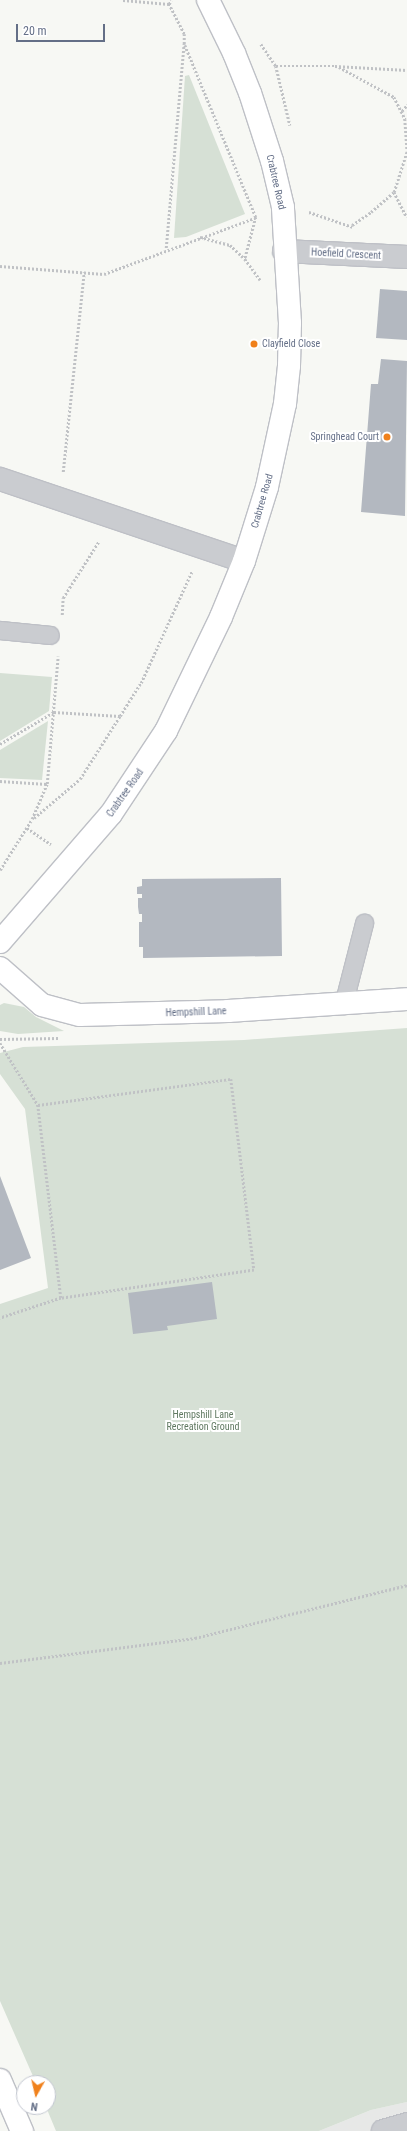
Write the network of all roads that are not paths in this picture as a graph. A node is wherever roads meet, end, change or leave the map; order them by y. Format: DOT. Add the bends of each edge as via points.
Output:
graph roads {
  1 [pos="208,0"];
  2 [pos="284,251"];
  3 [pos="407,257"];
  4 [pos="0,479"];
  5 [pos="244,561"];
  6 [pos="0,630"];
  7 [pos="50,635"];
  8 [pos="364,923"];
  9 [pos="0,942"];
  10 [pos="0,968"];
  11 [pos="407,999"];
  12 [pos="343,1005"];
  13 [pos="0,2080"];
  14 [pos="407,2124"];
  15 [pos="22,2131"];
  16 [pos="383,2131"];
  1 -- 2 [label="street, Crabtree Road" via="234,52 272,161 283,207"];
  2 -- 3 [label="street, Hoefield Crescent"];
  2 -- 5 [label="street, Crabtree Road" via="290,323 285,404 267,487"];
  4 -- 5 [label="street"];
  5 -- 9 [label="street, Crabtree Road" via="204,653 166,731 145,765 111,814"];
  6 -- 7 [label="lane"];
  8 -- 12 [label="lane"];
  10 -- 12 [label="street, Hempshill Lane" via="42,1005 80,1015 220,1012"];
  11 -- 12 [label="street, Hempshill Lane"];
  13 -- 15 [label="street"];
  14 -- 16 [label="street"];
}
